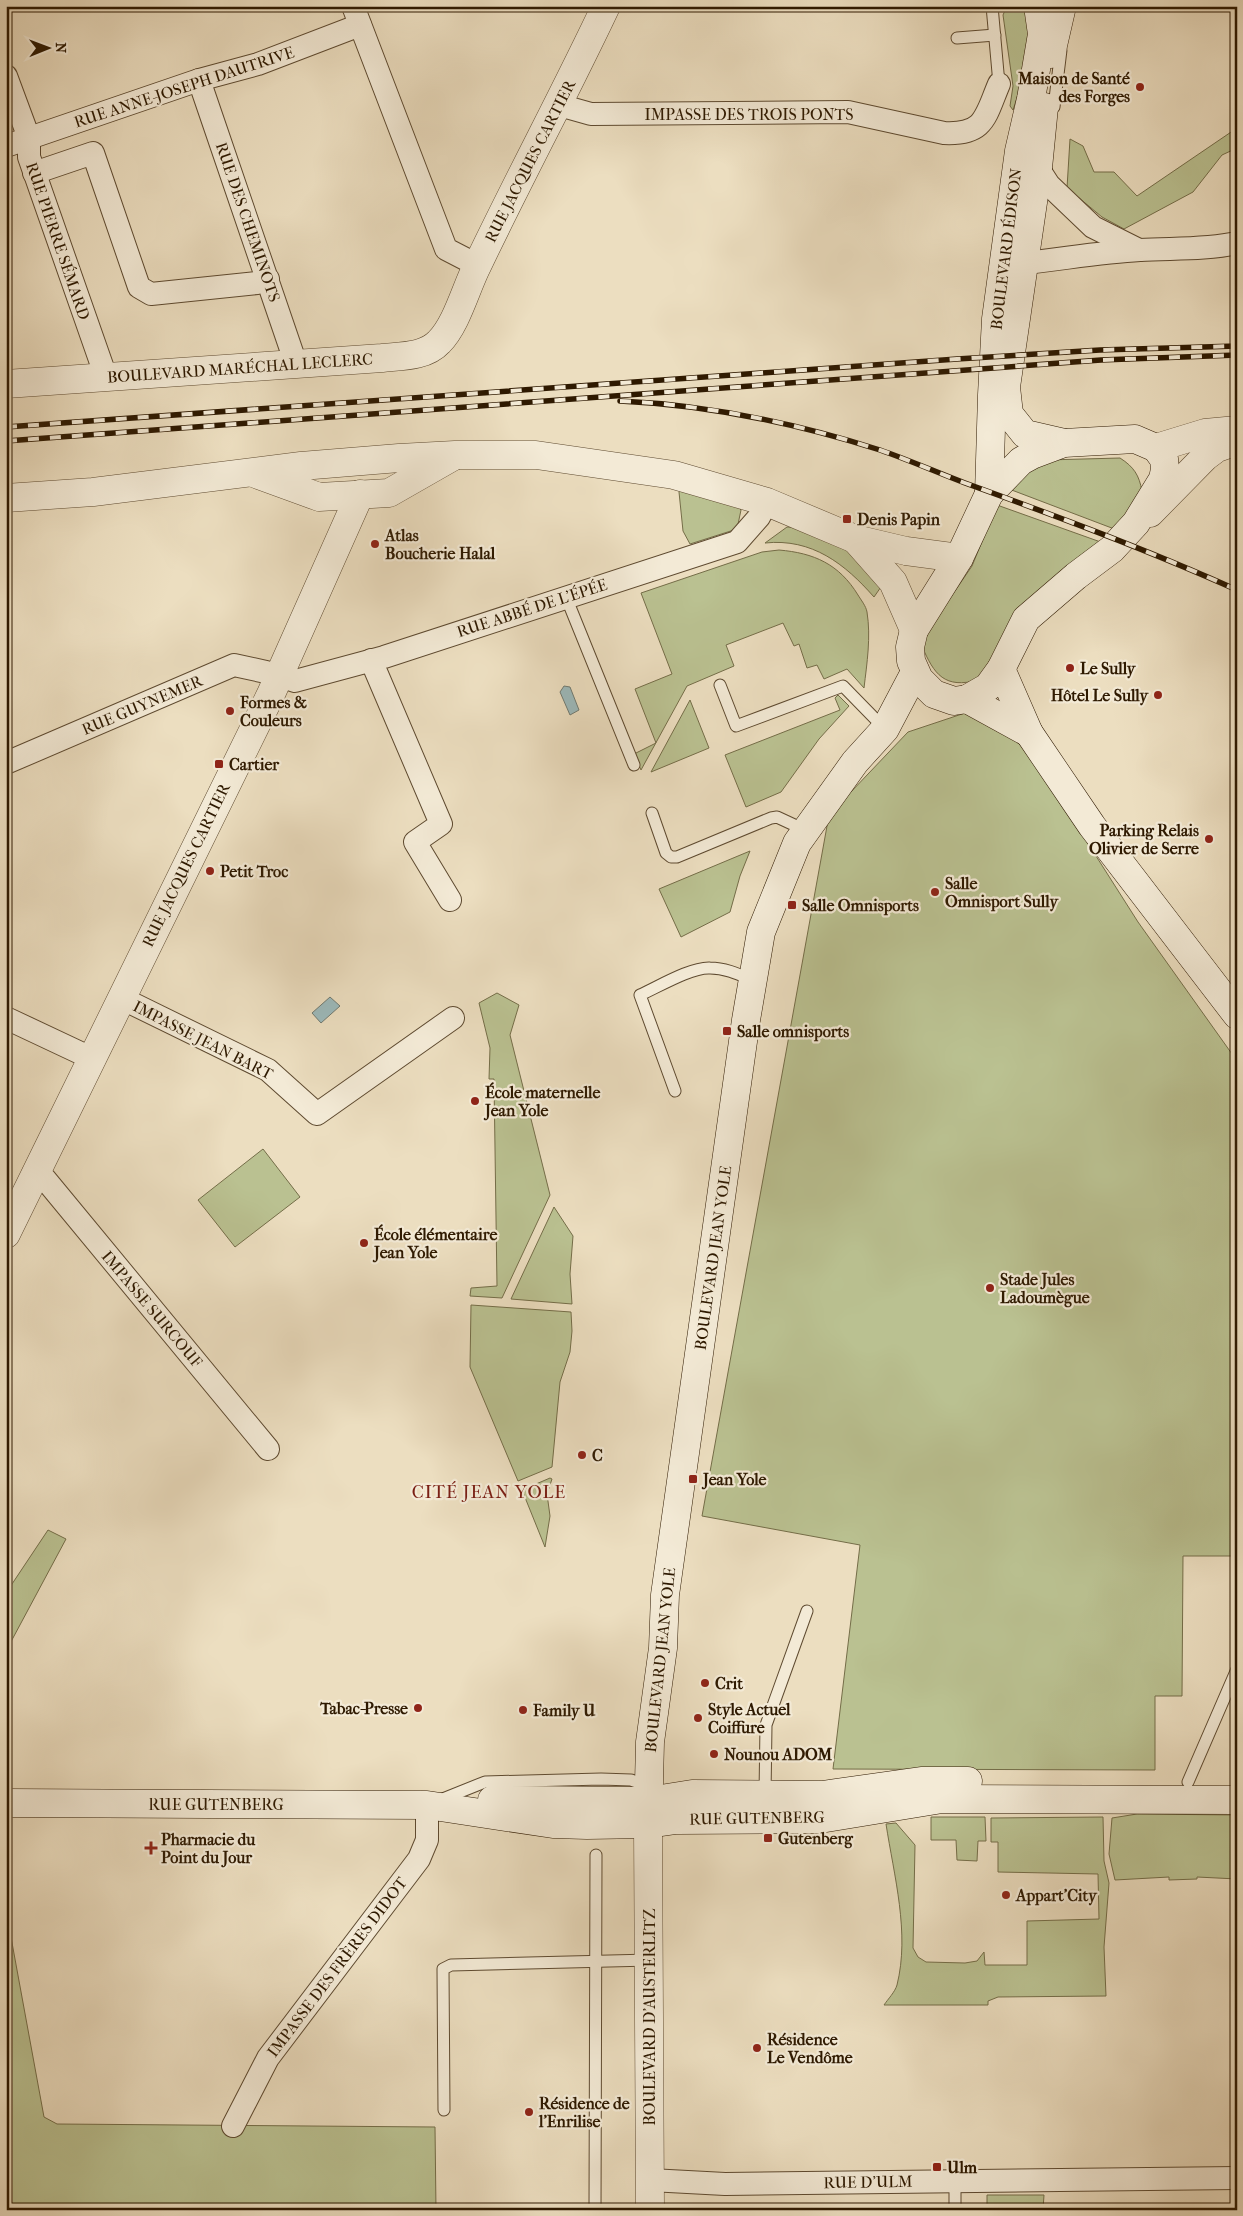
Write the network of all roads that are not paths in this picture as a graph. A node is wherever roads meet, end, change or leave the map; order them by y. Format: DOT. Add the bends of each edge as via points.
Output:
graph roads {
  1 [pos="606,6"];
  2 [pos="992,6"];
  3 [pos="1038,6"];
  4 [pos="1049,6"];
  5 [pos="1061,6"];
  6 [pos="1069,6"];
  7 [pos="356,16"];
  8 [pos="995,35"];
  9 [pos="957,38"];
  10 [pos="6,76"];
  11 [pos="199,80"];
  12 [pos="999,84"];
  13 [pos="559,104"];
  14 [pos="1042,122"];
  15 [pos="30,138"];
  16 [pos="6,146"];
  17 [pos="1038,168"];
  18 [pos="34,173"];
  19 [pos="1237,243"];
  20 [pos="1139,250"];
  21 [pos="1025,263"];
  22 [pos="477,265"];
  23 [pos="268,279"];
  24 [pos="998,300"];
  25 [pos="455,315"];
  26 [pos="296,364"];
  27 [pos="106,377"];
  28 [pos="6,384"];
  29 [pos="1237,430"];
  30 [pos="1237,441"];
  31 [pos="1064,443"];
  32 [pos="1156,448"];
  33 [pos="454,455"];
  34 [pos="255,473"];
  35 [pos="360,494"];
  36 [pos="990,494"];
  37 [pos="6,498"];
  38 [pos="767,502"];
  39 [pos="1136,523"];
  40 [pos="855,539"];
  41 [pos="959,558"];
  42 [pos="566,597"];
  43 [pos="914,630"];
  44 [pos="371,660"];
  45 [pos="1001,670"];
  46 [pos="915,672"];
  47 [pos="280,676"];
  48 [pos="720,685"];
  49 [pos="955,699"];
  50 [pos="885,729"];
  51 [pos="1029,733"];
  52 [pos="6,763"];
  53 [pos="634,765"];
  54 [pos="652,813"];
  55 [pos="805,830"];
  56 [pos="450,900"];
  57 [pos="752,980"];
  58 [pos="120,998"];
  59 [pos="1237,1015"];
  60 [pos="6,1018"];
  61 [pos="452,1018"];
  62 [pos="91,1058"];
  63 [pos="675,1090"];
  64 [pos="34,1174"];
  65 [pos="6,1234"];
  66 [pos="268,1449"];
  67 [pos="807,1611"];
  68 [pos="1237,1669"];
  69 [pos="1188,1782"];
  70 [pos="1237,1783"];
  71 [pos="764,1795"];
  72 [pos="1237,1800"];
  73 [pos="6,1804"];
  74 [pos="648,1804"];
  75 [pos="427,1805"];
  76 [pos="596,1855"];
  77 [pos="650,1960"];
  78 [pos="596,1961"];
  79 [pos="444,2110"];
  80 [pos="233,2126"];
  81 [pos="1237,2178"];
  82 [pos="650,2180"];
  83 [pos="955,2181"];
  84 [pos="595,2210"];
  85 [pos="650,2210"];
  86 [pos="955,2210"];
  1 -- 13 [label="main road, RUE JACQUES CARTIER"];
  2 -- 8 [label="lane"];
  3 -- 24 [label="main road, BOULEVARD ÉDISON" via="1042,34 1032,99 1019,151"];
  4 -- 5 [label="main road, BOULEVARD ÉDISON"];
  5 -- 14 [label="main road, BOULEVARD ÉDISON"];
  6 -- 14 [label="lane" via="1054,107"];
  7 -- 11 [label="street, RUE ANNE-JOSEPH DAUTRIVE" via="258,64"];
  7 -- 22 [label="street" via="446,249"];
  8 -- 9 [label="lane"];
  8 -- 12 [label="lane"];
  10 -- 15 [label="street, RUE PIERRE SÉMARD"];
  11 -- 15 [label="street, RUE ANNE-JOSEPH DAUTRIVE"];
  11 -- 23 [label="street, RUE DES CHEMINOTS"];
  12 -- 13 [label="street, IMPASSE DES TROIS PONTS" via="983,121 971,131 959,134 848,112 591,114"];
  13 -- 22 [label="main road, RUE JACQUES CARTIER"];
  14 -- 17 [label="main road, BOULEVARD ÉDISON"];
  15 -- 16 [label="street, RUE ANNE-JOSEPH DAUTRIVE"];
  15 -- 18 [label="street, RUE PIERRE SÉMARD" via="28,157"];
  17 -- 20 [label="street" via="1049,185 1093,227"];
  17 -- 21 [label="main road, BOULEVARD ÉDISON"];
  18 -- 23 [label="street" via="93,153 139,287 151,294 257,283"];
  18 -- 27 [label="street, RUE PIERRE SÉMARD"];
  19 -- 20 [label="street" via="1219,247"];
  20 -- 21 [label="street"];
  21 -- 24 [label="street"];
  21 -- 31 [label="main road, BOULEVARD ÉDISON" via="1006,388 1008,414 1026,434"];
  22 -- 25 [label="main road, RUE JACQUES CARTIER"];
  23 -- 26 [label="street, RUE DES CHEMINOTS"];
  24 -- 36 [label="main road, BOULEVARD ÉDISON"];
  25 -- 26 [label="main road, BOULEVARD MARÉCHAL LECLERC" via="441,341 416,354"];
  26 -- 27 [label="main road, BOULEVARD MARÉCHAL LECLERC"];
  27 -- 28 [label="main road, BOULEVARD MARÉCHAL LECLERC"];
  29 -- 32 [label="main road" via="1205,433"];
  30 -- 39 [label="main road" via="1205,456 1154,511"];
  31 -- 32 [label="main road" via="1135,439"];
  31 -- 36 [label="main road" via="1021,461"];
  32 -- 39 [label="main road" via="1164,459 1163,479"];
  33 -- 34 [label="main road" via="301,466"];
  33 -- 35 [label="main road" via="389,492"];
  33 -- 38 [label="main road" via="536,455 674,475"];
  34 -- 35 [label="main road" via="319,497"];
  34 -- 37 [label="main road" via="93,492"];
  35 -- 47 [label="main road, RUE JACQUES CARTIER"];
  36 -- 41 [label="main road"];
  38 -- 40 [label="main road"];
  38 -- 42 [label="street, RUE ABBÉ DE L'ÉPÉE" via="759,517 737,542"];
  39 -- 45 [label="main road, BOULEVARD JEAN YOLE" via="1112,549 1026,619"];
  40 -- 41 [label="main road" via="906,551"];
  40 -- 43 [label="main road" via="893,582"];
  41 -- 43 [label="main road"];
  42 -- 44 [label="street, RUE ABBÉ DE L'ÉPÉE"];
  42 -- 53 [label="lane"];
  43 -- 46 [label="main road" via="910,647"];
  44 -- 47 [label="street, RUE ABBÉ DE L'ÉPÉE" via="295,681"];
  44 -- 56 [label="street" via="440,824 415,842"];
  45 -- 49 [label="main road, BOULEVARD JEAN YOLE" via="988,687"];
  45 -- 51 [label="main road"];
  46 -- 49 [label="main road" via="926,688"];
  46 -- 50 [label="main road, BOULEVARD JEAN YOLE"];
  47 -- 52 [label="street, RUE GUYNEMER" via="234,665"];
  47 -- 58 [label="main road, RUE JACQUES CARTIER"];
  48 -- 50 [label="lane" via="736,726 843,686"];
  49 -- 50 [label="main road, BOULEVARD JEAN YOLE"];
  49 -- 51 [label="main road"];
  50 -- 55 [label="main road, BOULEVARD JEAN YOLE" via="854,762"];
  51 -- 59 [label="main road" via="1092,826"];
  54 -- 55 [label="lane" via="670,857 677,857 771,818 777,817"];
  55 -- 57 [label="main road, BOULEVARD JEAN YOLE" via="779,883 761,932"];
  57 -- 63 [label="lane" via="729,970 708,967 640,995"];
  57 -- 74 [label="main road, BOULEVARD JEAN YOLE" via="666,1594 663,1648 650,1742"];
  58 -- 61 [label="street, IMPASSE JEAN BART" via="268,1070 317,1114"];
  58 -- 62 [label="main road, RUE JACQUES CARTIER"];
  60 -- 62 [label="street"];
  62 -- 64 [label="main road, RUE JACQUES CARTIER"];
  64 -- 65 [label="main road, RUE JACQUES CARTIER"];
  64 -- 66 [label="street, IMPASSE SURCOUF" via="45,1179"];
  67 -- 71 [label="lane" via="766,1725"];
  68 -- 69 [label="lane"];
  69 -- 70 [label="main road, RUE GUTENBERG"];
  69 -- 71 [label="main road, RUE GUTENBERG" via="920,1781 822,1795"];
  71 -- 74 [label="main road, RUE GUTENBERG" via="692,1794"];
  72 -- 74 [label="main road, RUE GUTENBERG" via="942,1799 820,1819 676,1820"];
  73 -- 75 [label="main road, RUE GUTENBERG"];
  74 -- 75 [label="main road, RUE GUTENBERG" via="480,1800"];
  74 -- 75 [label="main road, RUE GUTENBERG" via="553,1824"];
  74 -- 77 [label="main road, BOULEVARD D'AUSTERLITZ"];
  75 -- 80 [label="street, IMPASSE DES FRÈRES DIDOT" via="427,1840 419,1859 268,2058"];
  76 -- 78 [label="lane"];
  77 -- 78 [label="lane"];
  77 -- 82 [label="main road, BOULEVARD D'AUSTERLITZ"];
  78 -- 79 [label="lane" via="451,1965 443,1969"];
  78 -- 84 [label="lane"];
  81 -- 83 [label="street, RUE D'ULM"];
  82 -- 83 [label="street, RUE D'ULM" via="725,2184"];
  82 -- 85 [label="main road, BOULEVARD D'AUSTERLITZ"];
  83 -- 86 [label="lane"];
}
